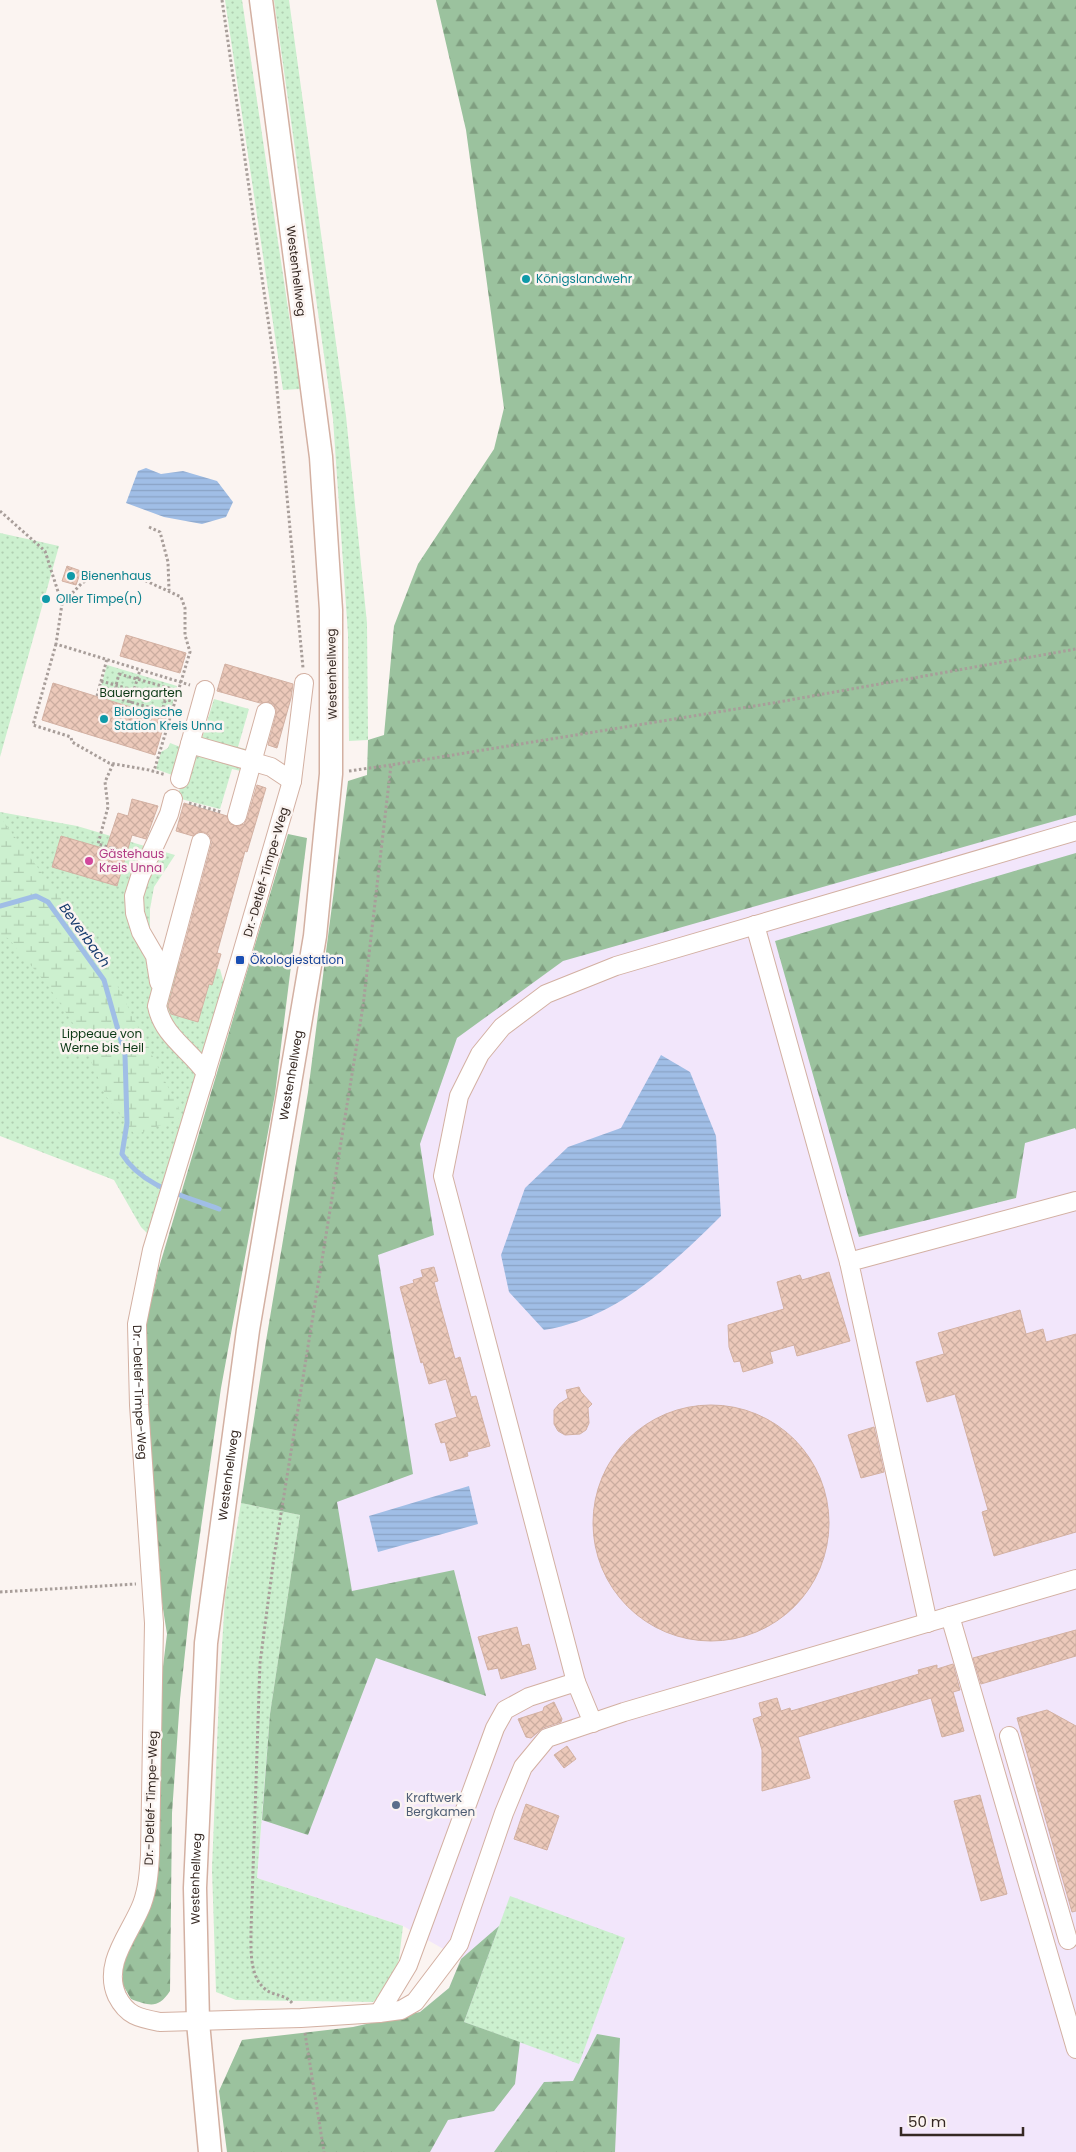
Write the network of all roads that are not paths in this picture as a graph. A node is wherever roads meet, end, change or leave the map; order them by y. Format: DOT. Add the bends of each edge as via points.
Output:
graph roads {
  1 [pos="261,0"];
  2 [pos="304,683"];
  3 [pos="205,690"];
  4 [pos="266,712"];
  5 [pos="190,744"];
  6 [pos="252,762"];
  7 [pos="180,779"];
  8 [pos="292,781"];
  9 [pos="174,799"];
  10 [pos="236,816"];
  11 [pos="1076,831"];
  12 [pos="200,842"];
  13 [pos="754,926"];
  14 [pos="160,990"];
  15 [pos="206,1073"];
  16 [pos="1076,1201"];
  17 [pos="849,1262"];
  18 [pos="1076,1579"];
  19 [pos="950,1616"];
  20 [pos="928,1623"];
  21 [pos="576,1682"];
  22 [pos="593,1722"];
  23 [pos="1009,1736"];
  24 [pos="1072,1939"];
  25 [pos="1046,1946"];
  26 [pos="379,2013"];
  27 [pos="198,2022"];
  28 [pos="1076,2049"];
  29 [pos="210,2152"];
  1 -- 27 [label="main road, Westenhellweg" via="321,456 331,610 332,774 315,936 248,1330 206,1643 195,1888"];
  2 -- 8 [label="lane, Dr.-Detlef-Timpe-Weg"];
  3 -- 5 [label="lane"];
  4 -- 6 [label="lane"];
  5 -- 6 [label="lane"];
  5 -- 7 [label="lane"];
  6 -- 8 [label="lane" via="271,767"];
  6 -- 10 [label="lane"];
  8 -- 15 [label="lane, Dr.-Detlef-Timpe-Weg"];
  9 -- 14 [label="lane" via="134,896 134,914 155,956"];
  11 -- 13 [label="lane"];
  12 -- 14 [label="lane"];
  13 -- 17 [label="lane"];
  13 -- 21 [label="lane" via="616,966 546,994 502,1027 480,1054 459,1096 443,1176"];
  14 -- 15 [label="lane" via="157,1006 165,1028"];
  15 -- 27 [label="lane, Dr.-Detlef-Timpe-Weg" via="152,1250 137,1324 154,1642 150,1855 142,1904 113,1965 114,1988 122,2006 137,2017 160,2022"];
  16 -- 17 [label="lane"];
  17 -- 20 [label="lane"];
  18 -- 19 [label="lane, Dr.-Detlef-Timpe-Weg"];
  19 -- 20 [label="lane, Dr.-Detlef-Timpe-Weg"];
  19 -- 25 [label="lane"];
  20 -- 22 [label="lane, Dr.-Detlef-Timpe-Weg"];
  21 -- 22 [label="lane"];
  21 -- 26 [label="lane" via="529,1697 506,1710 502,1716 477,1774 408,1965"];
  22 -- 26 [label="lane, Dr.-Detlef-Timpe-Weg" via="547,1738 523,1767 459,1944 415,2002 400,2010"];
  23 -- 24 [label="lane"];
  24 -- 25 [label="lane"];
  25 -- 28 [label="lane"];
  26 -- 27 [label="lane, Dr.-Detlef-Timpe-Weg"];
  27 -- 29 [label="main road, Westenhellweg"];
}
